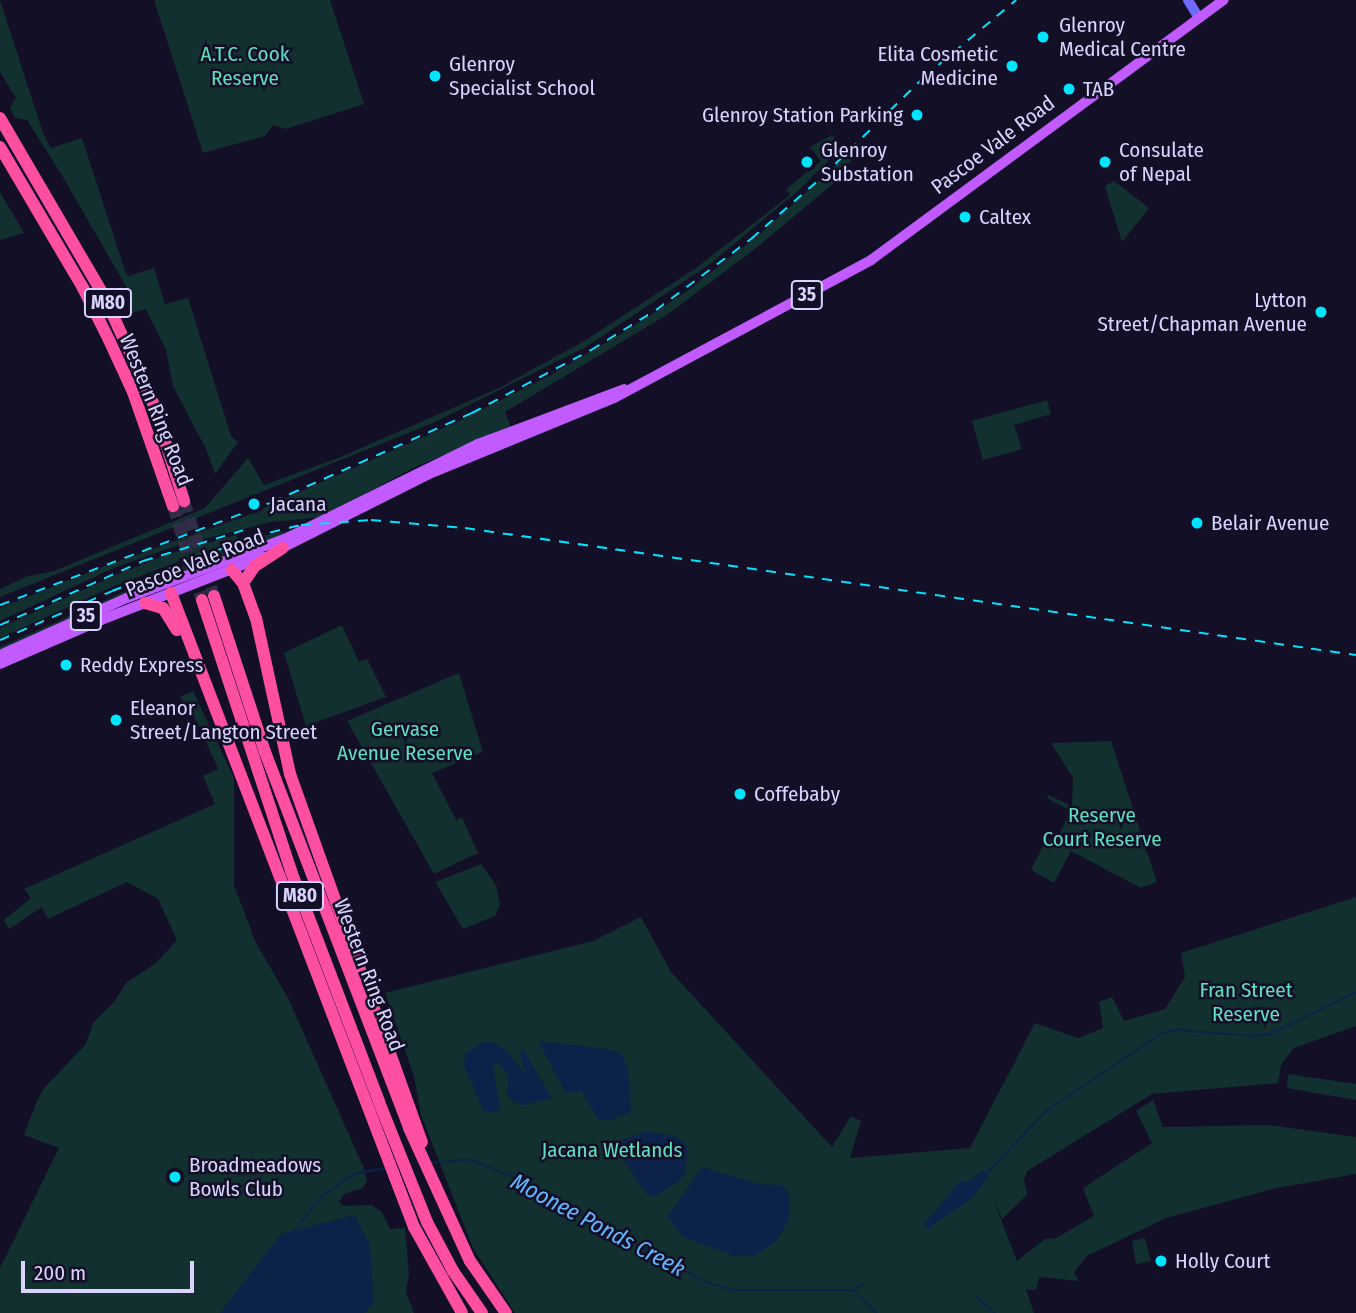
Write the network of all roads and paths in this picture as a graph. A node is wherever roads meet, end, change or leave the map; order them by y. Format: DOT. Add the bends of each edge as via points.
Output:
graph roads {
  1 [pos="1188,0"];
  2 [pos="1224,0"];
  3 [pos="1199,18"];
  4 [pos="0,118"];
  5 [pos="0,147"];
  6 [pos="630,388"];
  7 [pos="286,542"];
  8 [pos="232,570"];
  9 [pos="179,577"];
  10 [pos="243,583"];
  11 [pos="170,593"];
  12 [pos="145,603"];
  13 [pos="0,655"];
  14 [pos="0,664"];
  15 [pos="209,692"];
  16 [pos="373,1103"];
  17 [pos="413,1128"];
  18 [pos="462,1313"];
  19 [pos="482,1313"];
  20 [pos="506,1313"];
  1 -- 3 [label="main road"];
  2 -- 3 [label="main road, Pascoe Vale Road / 35"];
  3 -- 6 [label="main road, Pascoe Vale Road / 35" via="871,260"];
  4 -- 5 [label="highway, Western Ring Road / M80" via="104,296 153,403 179,503 83,288"];
  6 -- 7 [label="main road, Pascoe Vale Road / 35" via="427,475 313,535"];
  6 -- 7 [label="main road, Pascoe Vale Road / 35" via="478,443"];
  7 -- 8 [label="main road, Pascoe Vale Road / 35"];
  7 -- 9 [label="main road, Pascoe Vale Road / 35"];
  7 -- 10 [label="highway" via="255,566"];
  8 -- 9 [label="main road" via="222,567"];
  8 -- 10 [label="highway"];
  8 -- 11 [label="main road, Pascoe Vale Road / 35"];
  9 -- 11 [label="main road"];
  9 -- 13 [label="main road, Pascoe Vale Road / 35"];
  10 -- 17 [label="highway" via="266,657 290,774"];
  11 -- 12 [label="main road, Pascoe Vale Road / 35"];
  11 -- 15 [label="highway"];
  12 -- 14 [label="main road, Pascoe Vale Road / 35"];
  12 -- 15 [label="highway" via="156,604 169,614"];
  15 -- 16 [label="highway"];
  16 -- 17 [label="highway, Western Ring Road / M80" via="291,871 208,598"];
  16 -- 18 [label="highway" via="414,1227"];
  16 -- 19 [label="highway, Western Ring Road / M80" via="427,1222"];
  17 -- 20 [label="highway, Western Ring Road / M80" via="470,1261"];
}
